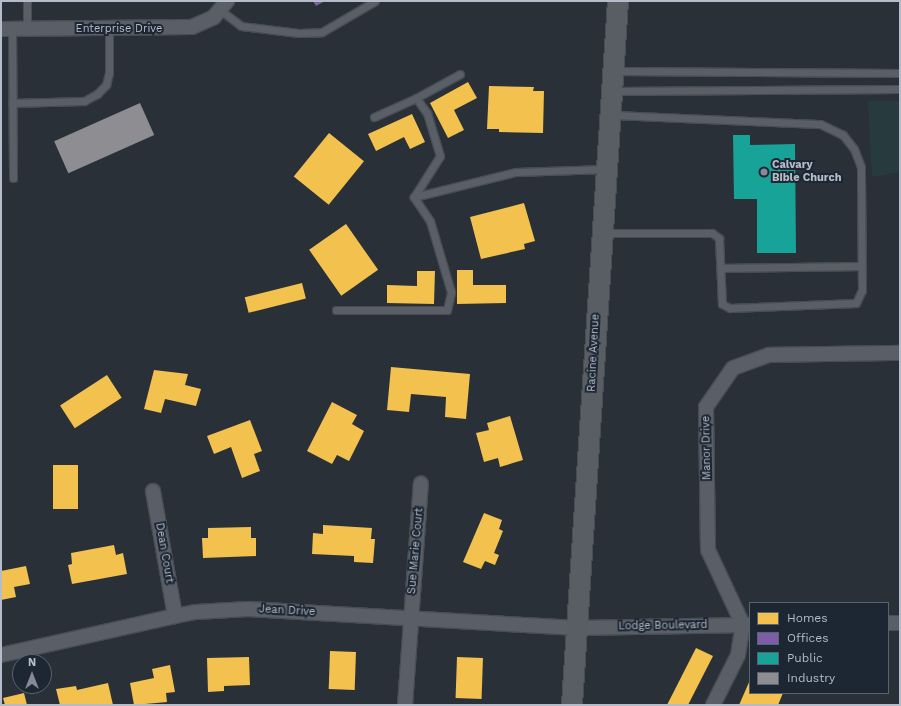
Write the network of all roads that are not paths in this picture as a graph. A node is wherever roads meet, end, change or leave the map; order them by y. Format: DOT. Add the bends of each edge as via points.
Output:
graph roads {
  1 [pos="27,1"];
  2 [pos="374,1"];
  3 [pos="618,1"];
  4 [pos="224,5"];
  5 [pos="7,29"];
  6 [pos="109,29"];
  7 [pos="27,30"];
  8 [pos="613,71"];
  9 [pos="900,73"];
  10 [pos="460,74"];
  11 [pos="900,89"];
  12 [pos="612,91"];
  13 [pos="416,98"];
  14 [pos="12,103"];
  15 [pos="610,115"];
  16 [pos="374,117"];
  17 [pos="606,169"];
  18 [pos="13,178"];
  19 [pos="414,197"];
  20 [pos="602,233"];
  21 [pos="861,266"];
  22 [pos="721,268"];
  23 [pos="336,310"];
  24 [pos="900,353"];
  25 [pos="421,484"];
  26 [pos="153,491"];
  27 [pos="175,616"];
  28 [pos="410,619"];
  29 [pos="889,623"];
  30 [pos="900,623"];
  31 [pos="747,625"];
  32 [pos="577,628"];
  33 [pos="1,655"];
  34 [pos="405,705"];
  35 [pos="572,705"];
  36 [pos="713,705"];
  1 -- 7 [label="lane"];
  2 -- 4 [label="lane" via="322,32 299,33 241,26"];
  3 -- 8 [label="main road, Racine Avenue"];
  4 -- 6 [label="street, Enterprise Drive" via="204,23 192,27"];
  5 -- 7 [label="street, Enterprise Drive"];
  5 -- 14 [label="lane"];
  6 -- 7 [label="street, Enterprise Drive"];
  6 -- 14 [label="lane" via="109,73 106,85 97,94 84,101"];
  8 -- 9 [label="lane"];
  8 -- 12 [label="main road, Racine Avenue"];
  10 -- 13 [label="lane"];
  11 -- 12 [label="lane"];
  12 -- 15 [label="main road, Racine Avenue"];
  13 -- 16 [label="lane"];
  13 -- 19 [label="lane" via="427,113 440,156"];
  14 -- 18 [label="lane"];
  15 -- 17 [label="main road, Racine Avenue"];
  15 -- 21 [label="lane" via="820,124 843,135 854,149 861,167"];
  17 -- 19 [label="lane" via="516,172"];
  17 -- 20 [label="main road, Racine Avenue"];
  19 -- 23 [label="lane" via="430,221 451,292 447,310"];
  20 -- 22 [label="lane" via="712,233 719,238"];
  20 -- 32 [label="main road, Racine Avenue"];
  21 -- 22 [label="lane"];
  21 -- 22 [label="lane" via="862,290 856,303 730,308 722,304"];
  24 -- 31 [label="street, Manor Drive" via="769,355 733,368 706,407 708,550"];
  25 -- 28 [label="street, Sue Marie Court"];
  26 -- 27 [label="street, Dean Court"];
  27 -- 28 [label="street, Jean Drive" via="248,609"];
  27 -- 33 [label="street, Jean Drive"];
  28 -- 32 [label="street, Jean Drive"];
  28 -- 34 [label="street, Sue Marie Court"];
  29 -- 30 [label="street"];
  31 -- 32 [label="street, Lodge Boulevard"];
  31 -- 36 [label="street" via="738,655"];
  32 -- 35 [label="main road, Racine Avenue"];
}
